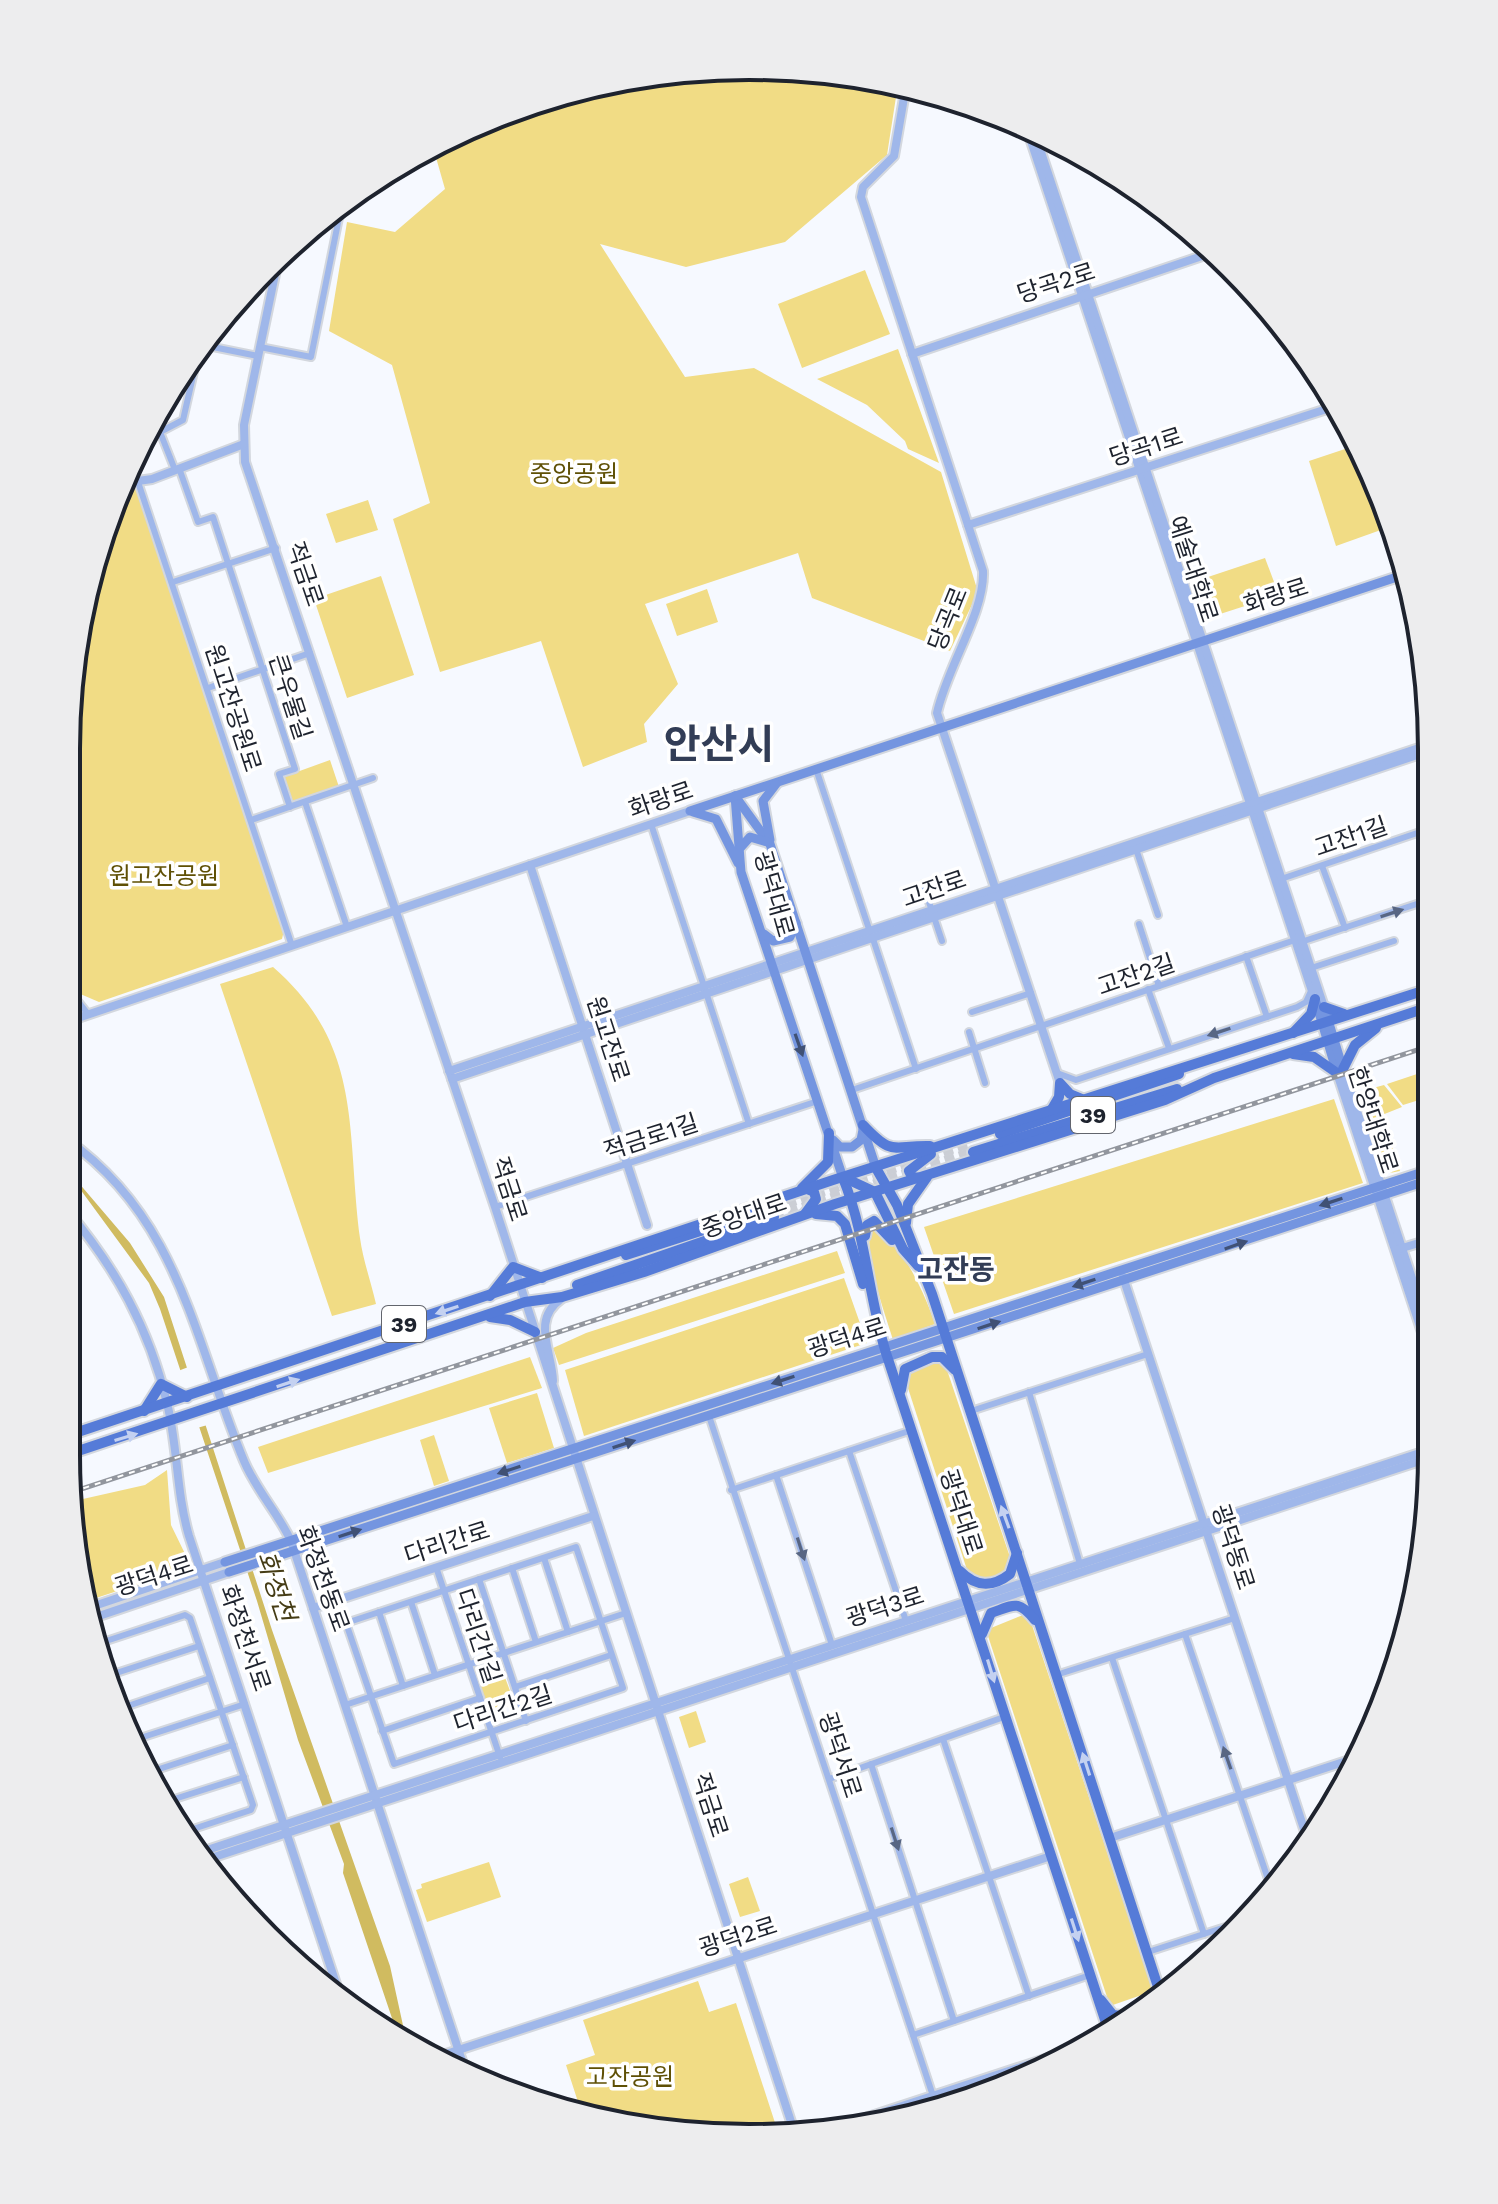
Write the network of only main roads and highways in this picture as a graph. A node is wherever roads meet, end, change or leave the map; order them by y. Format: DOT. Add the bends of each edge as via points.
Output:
graph roads {
  1 [pos="1395,578"];
  2 [pos="777,782"];
  3 [pos="735,796"];
  4 [pos="770,844"];
  5 [pos="739,853"];
  6 [pos="741,872"];
  7 [pos="795,921"];
  8 [pos="762,932"];
  9 [pos="1418,993"];
  10 [pos="1314,994"];
  11 [pos="1324,1007"];
  12 [pos="1373,1008"];
  13 [pos="1418,1011"];
  14 [pos="1383,1022"];
  15 [pos="1326,1023"];
  16 [pos="1293,1034"];
  17 [pos="1330,1040"];
  18 [pos="1287,1054"];
  19 [pos="1202,1064"];
  20 [pos="1340,1071"];
  21 [pos="1214,1078"];
  22 [pos="1082,1099"];
  23 [pos="1052,1109"];
  24 [pos="863,1125"];
  25 [pos="829,1133"];
  26 [pos="940,1147"];
  27 [pos="876,1168"];
  28 [pos="1418,1175"];
  29 [pos="927,1177"];
  30 [pos="843,1178"];
  31 [pos="1418,1182"];
  32 [pos="888,1189"];
  33 [pos="803,1190"];
  34 [pos="1380,1191"];
  35 [pos="875,1192"];
  36 [pos="851,1198"];
  37 [pos="814,1213"];
  38 [pos="789,1222"];
  39 [pos="906,1229"];
  40 [pos="865,1246"];
  41 [pos="903,1249"];
  42 [pos="601,1260"];
  43 [pos="923,1272"];
  44 [pos="544,1278"];
  45 [pos="490,1296"];
  46 [pos="545,1297"];
  47 [pos="871,1299"];
  48 [pos="488,1317"];
  49 [pos="535,1332"];
  50 [pos="944,1333"];
  51 [pos="886,1353"];
  52 [pos="959,1375"];
  53 [pos="900,1391"];
  54 [pos="182,1396"];
  55 [pos="144,1411"];
  56 [pos="80,1432"];
  57 [pos="80,1451"];
  58 [pos="573,1455"];
  59 [pos="1017,1551"];
  60 [pos="227,1567"];
  61 [pos="959,1570"];
  62 [pos="1040,1623"];
  63 [pos="981,1639"];
  64 [pos="1152,1968"];
  65 [pos="1157,1985"];
  66 [pos="1154,1987"];
  67 [pos="1094,1988"];
  68 [pos="1114,2015"];
  69 [pos="1105,2021"];
  1 -- 2 [label="main road, 화랑로"];
  2 -- 3 [label="main road, 화랑로"];
  2 -- 4 [label="main road" via="763,801"];
  3 -- 4 [label="main road, 광덕대로"];
  3 -- 5 [label="main road, 광덕대로"];
  3 -- 6 [label="main road, 화랑로" via="690,811 716,819"];
  4 -- 5 [label="main road" via="750,837"];
  4 -- 7 [label="main road, 광덕대로"];
  5 -- 6 [label="main road, 광덕대로"];
  6 -- 8 [label="main road, 광덕대로"];
  7 -- 8 [label="main road" via="794,933 785,939 773,941"];
  7 -- 24 [label="main road, 광덕대로"];
  8 -- 25 [label="main road, 광덕대로, one-way"];
  9 -- 12 [label="main road, 중앙대로 / 39"];
  10 -- 15 [label="main road, 예술대학로"];
  10 -- 16 [label="main road" via="1311,1014"];
  11 -- 12 [label="main road" via="1343,1014"];
  11 -- 15 [label="main road, 예술대학로"];
  12 -- 15 [label="main road, 중앙대로 / 39"];
  13 -- 14 [label="main road, 중앙대로 / 39"];
  14 -- 17 [label="main road, 중앙대로 / 39"];
  14 -- 20 [label="main road" via="1355,1045"];
  15 -- 16 [label="main road, 중앙대로 / 39"];
  15 -- 17 [label="main road, 한양대학로"];
  16 -- 19 [label="main road, 중앙대로 / 39"];
  17 -- 18 [label="main road, 중앙대로 / 39"];
  17 -- 20 [label="main road, 한양대학로"];
  18 -- 20 [label="main road" via="1314,1057"];
  18 -- 21 [label="main road, 중앙대로 / 39"];
  19 -- 21 [label="main road, 39" via="971,1148"];
  19 -- 22 [label="main road, 중앙대로"];
  21 -- 29 [label="main road, 중앙대로" via="1165,1100"];
  22 -- 23 [label="main road, 중앙대로"];
  22 -- 23 [label="main road" via="1070,1094 1059,1078 1059,1097"];
  23 -- 26 [label="main road, 중앙대로"];
  24 -- 25 [label="main road" via="861,1140 852,1147 840,1147"];
  24 -- 26 [label="main road" via="890,1148"];
  24 -- 27 [label="main road, 광덕대로"];
  25 -- 30 [label="main road, 광덕대로"];
  25 -- 33 [label="main road" via="828,1162"];
  26 -- 27 [label="main road, 중앙대로"];
  26 -- 29 [label="main road" via="909,1171 913,1178"];
  27 -- 30 [label="main road, 중앙대로"];
  27 -- 32 [label="main road, 광덕대로"];
  28 -- 34 [label="main road, 광덕4로"];
  29 -- 32 [label="main road, 중앙대로"];
  29 -- 39 [label="main road" via="908,1204"];
  30 -- 33 [label="main road, 중앙대로"];
  30 -- 35 [label="main road"];
  30 -- 36 [label="main road, 광덕대로"];
  31 -- 34 [label="main road, 광덕4로"];
  32 -- 35 [label="main road, 중앙대로"];
  32 -- 39 [label="main road, 광덕대로"];
  33 -- 38 [label="main road" via="814,1192 816,1199 806,1213"];
  33 -- 42 [label="main road, 중앙대로"];
  34 -- 50 [label="main road, 광덕4로, one-way" via="1121,1271"];
  50 -- 34 [label="main road, 광덕4로, one-way" via="1125,1282"];
  35 -- 36 [label="main road, 중앙대로"];
  35 -- 41 [label="main road"];
  36 -- 37 [label="main road, 중앙대로"];
  36 -- 40 [label="main road, 광덕대로"];
  37 -- 38 [label="main road, 중앙대로"];
  37 -- 47 [label="main road" via="837,1216 845,1224"];
  38 -- 46 [label="main road, 중앙대로" via="566,1295"];
  39 -- 43 [label="main road, 광덕대로"];
  40 -- 41 [label="main road" via="866,1227 874,1221"];
  40 -- 47 [label="main road, 광덕대로"];
  41 -- 43 [label="main road"];
  42 -- 44 [label="main road, 중앙대로 / 39"];
  42 -- 46 [label="main road, 39" via="773,1213"];
  43 -- 50 [label="main road, 광덕대로"];
  44 -- 45 [label="main road, 중앙대로 / 39"];
  44 -- 45 [label="main road" via="513,1267"];
  45 -- 54 [label="main road, 중앙대로 / 39, one-way"];
  46 -- 48 [label="main road, 중앙대로 / 39"];
  47 -- 51 [label="main road, 광덕대로"];
  48 -- 49 [label="main road"];
  57 -- 48 [label="main road, 중앙대로 / 39, one-way"];
  50 -- 51 [label="main road, 광덕4로"];
  50 -- 52 [label="main road, 광덕대로"];
  51 -- 53 [label="main road, 광덕대로"];
  51 -- 58 [label="main road, 광덕4로, one-way"];
  58 -- 51 [label="main road, 광덕4로, one-way" via="709,1416"];
  52 -- 53 [label="main road" via="942,1357 932,1357 907,1367"];
  59 -- 52 [label="main road, 광덕대로, one-way"];
  53 -- 61 [label="main road, 광덕대로"];
  54 -- 55 [label="main road, 중앙대로 / 39"];
  54 -- 55 [label="main road" via="161,1384"];
  55 -- 56 [label="main road, 중앙대로 / 39"];
  58 -- 60 [label="main road, 광덕4로"];
  59 -- 61 [label="main road" via="1010,1574 985,1585"];
  59 -- 62 [label="main road, 광덕대로"];
  61 -- 63 [label="main road, 광덕대로"];
  62 -- 63 [label="main road" via="1026,1608 1014,1605 986,1617"];
  64 -- 62 [label="main road, 광덕대로, one-way"];
  63 -- 67 [label="main road, 광덕대로, one-way"];
  64 -- 65 [label="main road, 광덕대로"];
  64 -- 66 [label="main road"];
  67 -- 68 [label="main road"];
  67 -- 69 [label="main road, 광덕대로"];
}
